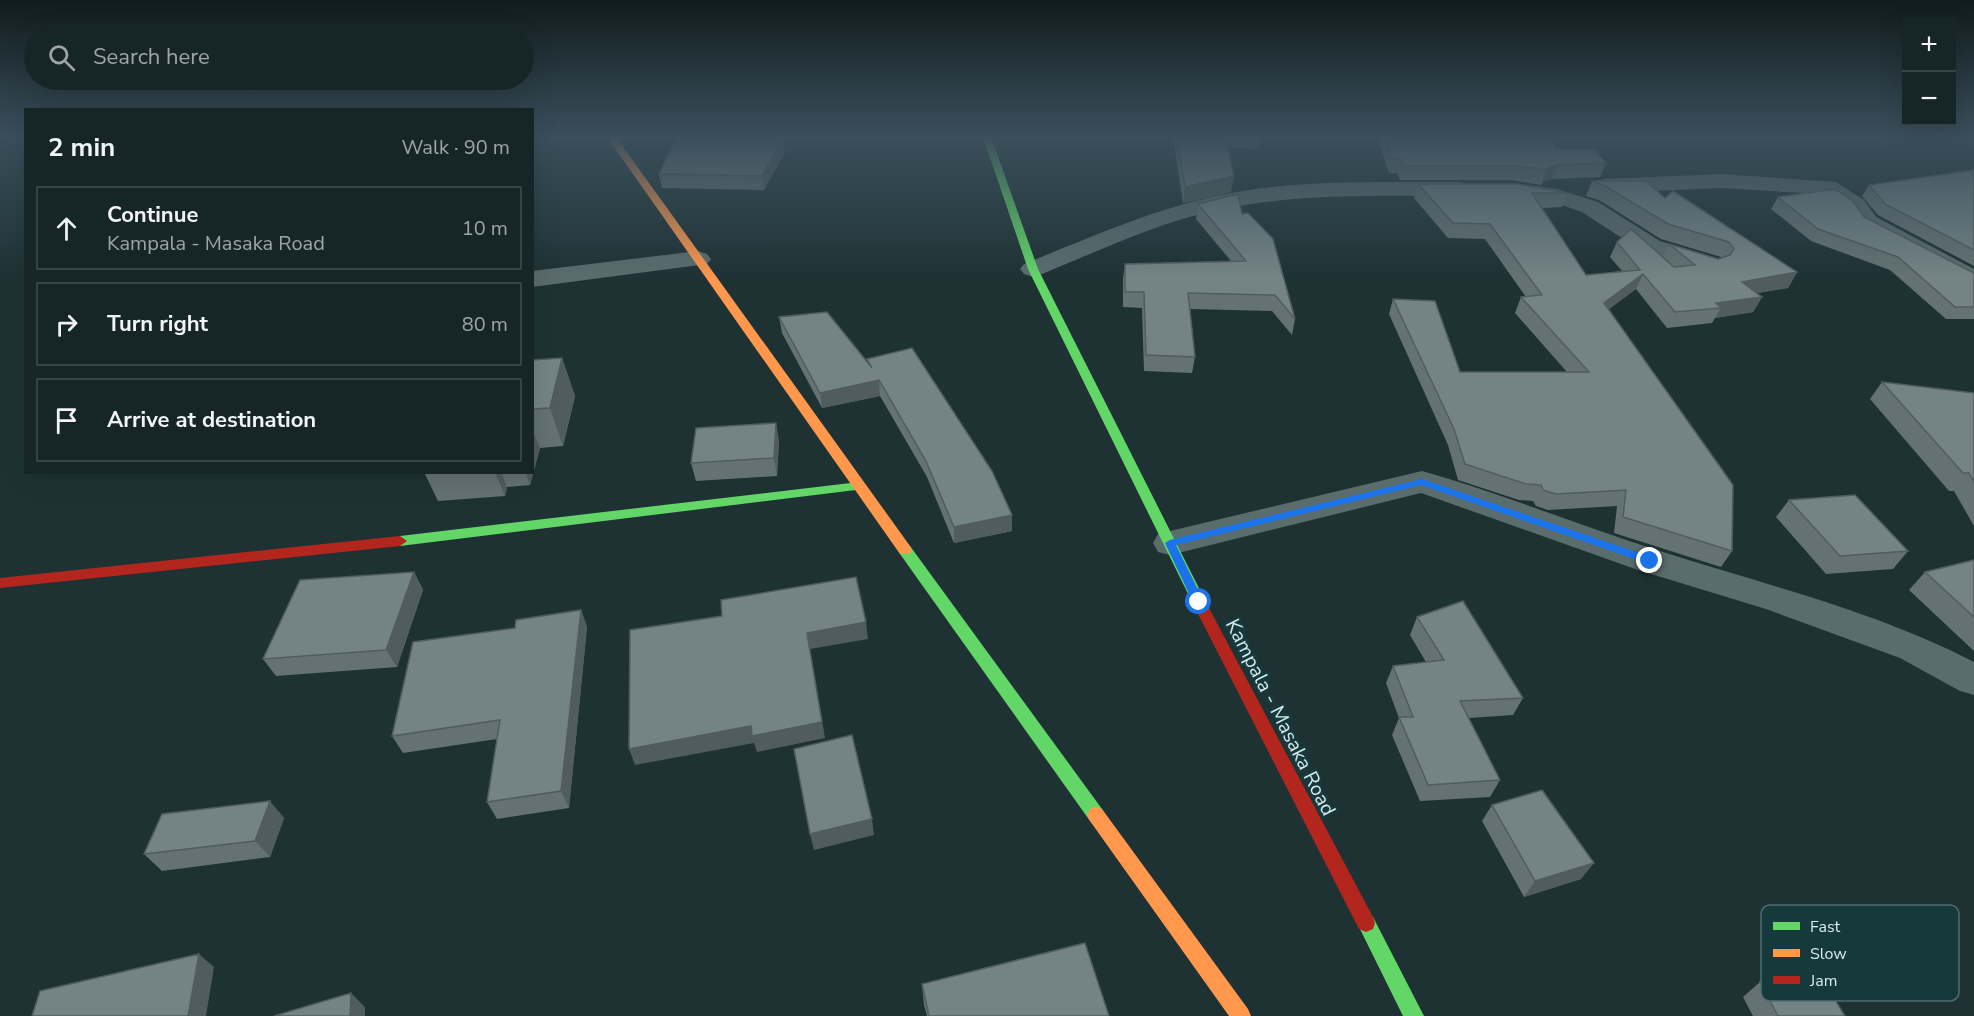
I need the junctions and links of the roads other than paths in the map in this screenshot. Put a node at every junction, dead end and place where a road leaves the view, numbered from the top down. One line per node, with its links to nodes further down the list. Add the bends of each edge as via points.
1 (645, 184): 6 (street)
2 (1004, 184): 8 (street, Kampala - Masaka Road)
3 (1629, 184): 7 (street, via 1506,189 1557,196 1590,207 1651,246)
4 (1782, 184): 10 (street, via 1828,187 1856,206 1867,222)
5 (1477, 189): 8 (street, via 1346,189 1248,197 1164,217)
6 (698, 259): 9 (street); 11 (street)
7 (1711, 264)
8 (1033, 269): 12 (street, Kampala - Masaka Road)
9 (534, 279)
10 (1974, 279)
11 (859, 486): 13 (street, via 312,551); 15 (street)
12 (1170, 543): 14 (street, via 1422,482 1650,561 1788,602 1913,648); 16 (street, Kampala - Masaka Road)
13 (0, 583)
14 (1974, 681)
15 (1241, 1016)
16 (1414, 1016)

